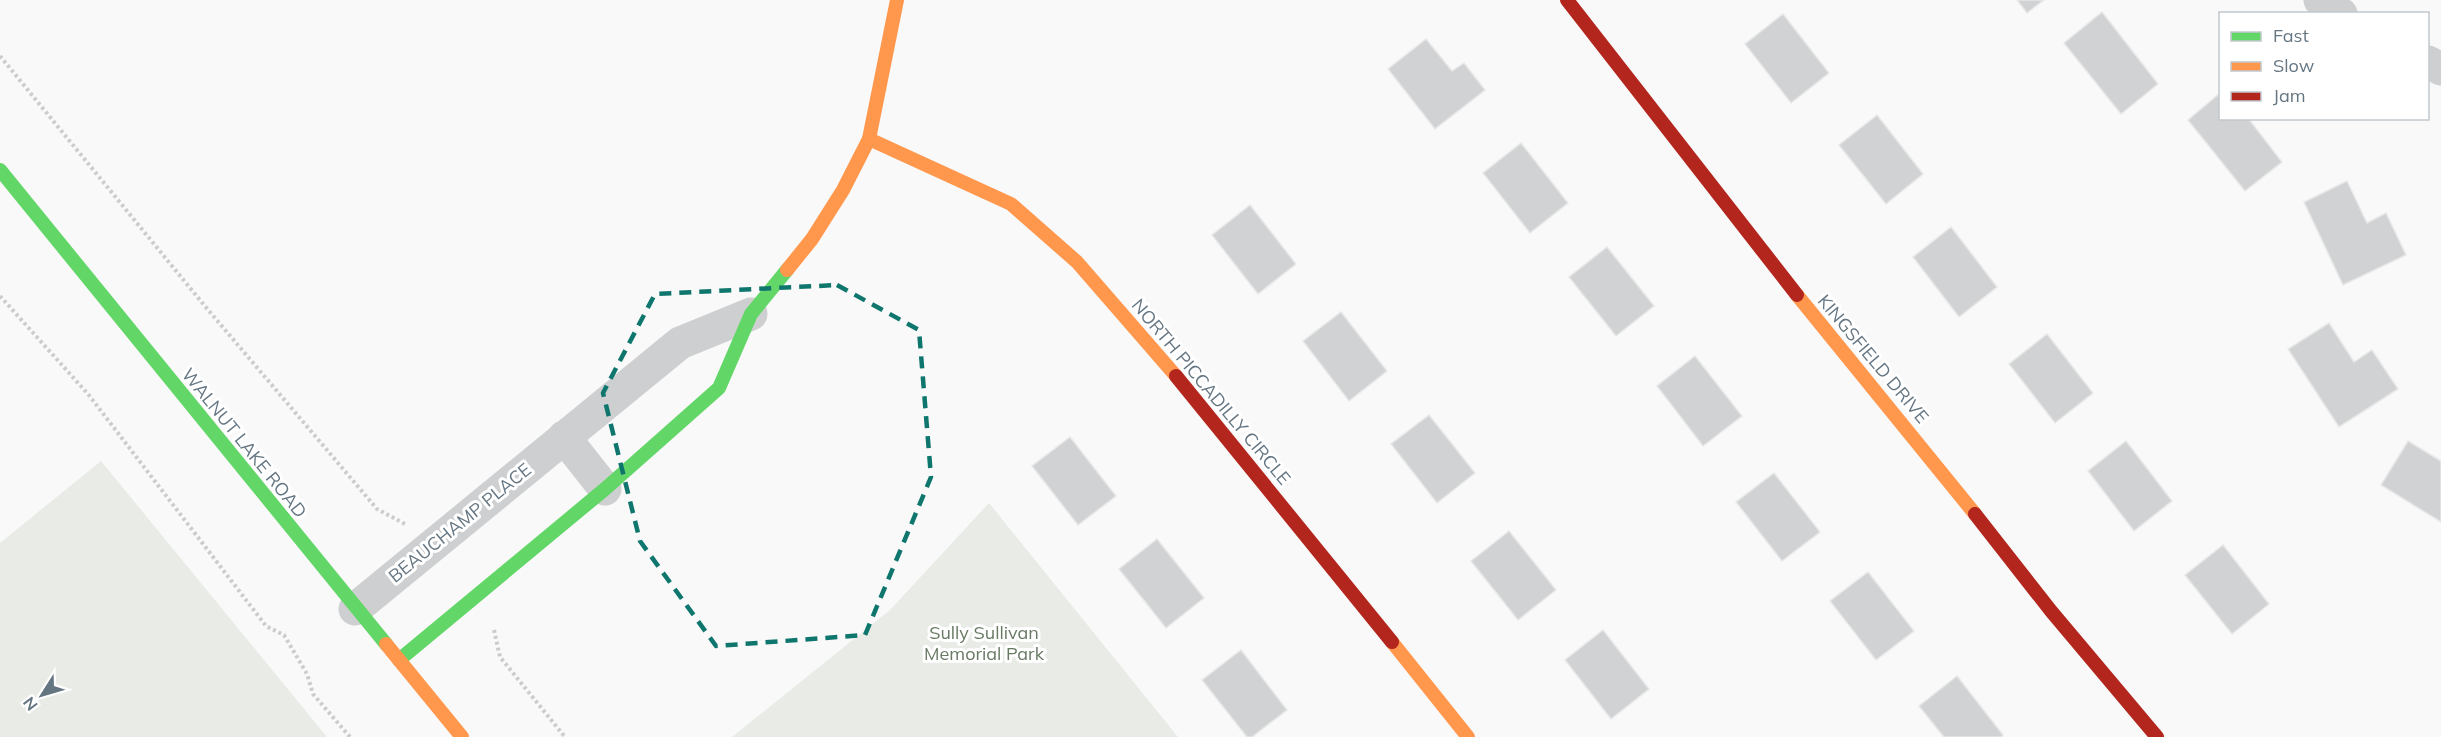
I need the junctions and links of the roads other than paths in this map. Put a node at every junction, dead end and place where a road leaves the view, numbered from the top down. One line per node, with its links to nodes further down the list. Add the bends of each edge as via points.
1 (897, 0): 5 (street, BEAUCHAMP PLACE)
2 (1567, 0): 14 (street, KINGSFIELD DRIVE, via 1765,257)
3 (2320, 0): 4 (street)
4 (2338, 12)
5 (869, 139): 7 (street, BEAUCHAMP PLACE, via 812,239); 13 (street, NORTH PICCADILLY CIRCLE, via 1011,204 1077,262 1194,397)
6 (3, 180): 10 (street, WALNUT LAKE ROAD)
7 (751, 314): 8 (street, BEAUCHAMP PLACE, via 680,343); 9 (street, BEAUCHAMP PLACE, via 719,388)
8 (564, 437): 9 (street); 10 (street, BEAUCHAMP PLACE)
9 (605, 489): 11 (street, BEAUCHAMP PLACE)
10 (355, 609): 11 (street, WALNUT LAKE ROAD)
11 (399, 660): 12 (street, WALNUT LAKE ROAD)
12 (462, 737)
13 (1468, 737)
14 (2157, 737)

